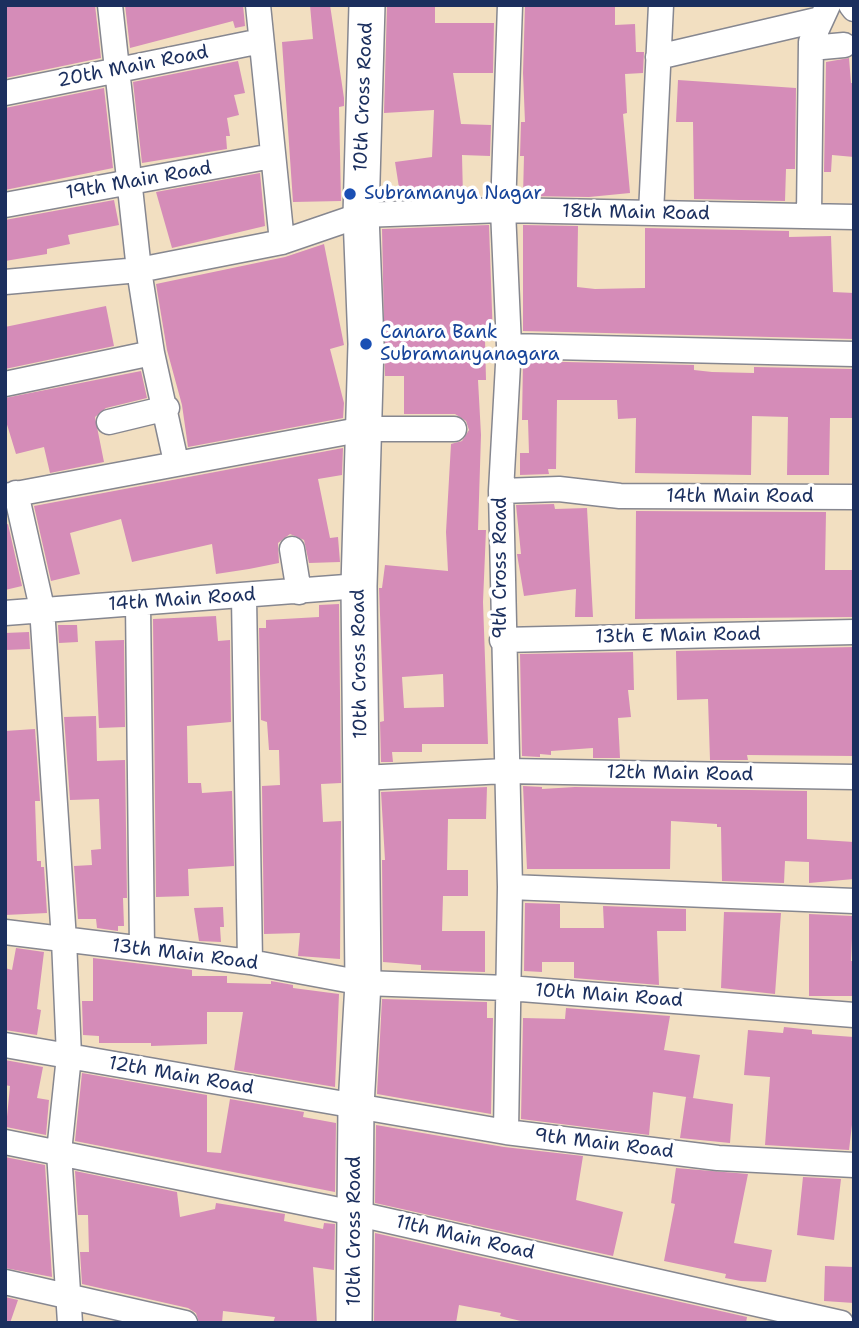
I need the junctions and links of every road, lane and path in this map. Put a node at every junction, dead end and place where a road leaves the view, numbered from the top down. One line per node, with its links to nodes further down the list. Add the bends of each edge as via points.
1 (110, 5): 11 (street)
2 (258, 5): 7 (street)
3 (367, 5): 18 (street, 10th Cross Road)
4 (510, 5): 16 (street, 9th Cross Road)
5 (661, 5): 10 (street)
6 (825, 12): 9 (street); 10 (street)
7 (261, 41): 11 (street, 20th Main Road); 13 (street)
8 (844, 45): 9 (street)
9 (811, 48): 19 (street)
10 (658, 57): 17 (street)
11 (117, 71): 12 (street, 20th Main Road); 14 (street)
12 (5, 93)
13 (272, 156): 14 (street, 19th Main Road); 21 (street)
14 (130, 183): 15 (street, 19th Main Road); 22 (street)
15 (5, 205)
16 (503, 210): 17 (street, 18th Main Road); 18 (street, 18th Main Road); 24 (street, 9th Cross Road)
17 (651, 213): 19 (street, 18th Main Road)
18 (361, 215): 21 (street, 18th Main Road); 30 (street, 10th Cross Road)
19 (809, 216): 20 (street, 18th Main Road)
20 (854, 217)
21 (282, 242): 22 (street, 18th Main Road)
22 (139, 270): 23 (street, 18th Main Road); 25 (street)
23 (5, 282)
24 (509, 346): 26 (street); 33 (street, 9th Cross Road)
25 (152, 353): 27 (street); 28 (street)
26 (854, 355)
27 (5, 384)
28 (167, 408): 29 (street); 32 (street)
29 (109, 422)
30 (364, 429): 31 (street); 32 (street); 37 (street, 10th Cross Road)
31 (454, 429)
32 (176, 461): 34 (street)
33 (501, 491): 35 (street, 14th Main Road); 44 (street, 9th Cross Road)
34 (11, 494): 41 (street)
35 (854, 497)
36 (292, 549): 38 (street)
37 (359, 586): 38 (street, 14th Main Road); 47 (street, 10th Cross Road)
38 (299, 592): 39 (street, 14th Main Road)
39 (244, 597): 40 (street, 14th Main Road); 53 (street)
40 (138, 603): 41 (street, 14th Main Road); 52 (street)
41 (42, 608): 42 (street, 14th Main Road); 51 (street)
42 (5, 613)
43 (854, 632): 44 (street, 13th E Main Road)
44 (502, 640): 45 (street, 9th Cross Road)
45 (506, 771): 46 (street, 12th Main Road); 47 (street, 12th Main Road); 48 (street, 9th Cross Road)
46 (854, 777)
47 (361, 778): 54 (street, 10th Cross Road)
48 (510, 887): 49 (street); 55 (street, 9th Cross Road)
49 (854, 901)
50 (5, 932): 51 (street, 13th Main Road)
51 (64, 940): 52 (street, 13th Main Road); 58 (street)
52 (142, 949): 53 (street, 13th Main Road)
53 (250, 962): 54 (street, 13th Main Road)
54 (363, 983): 55 (street, 10th Main Road); 59 (street, 10th Cross Road)
55 (508, 989): 56 (street, 10th Main Road); 60 (street, 9th Cross Road)
56 (854, 1015)
57 (5, 1045): 58 (street, 12th Main Road)
58 (69, 1056): 59 (street, 12th Main Road); 62 (street)
59 (356, 1106): 60 (street, 9th Main Road); 64 (street, 10th Cross Road)
60 (506, 1132): 63 (street, 9th Main Road, via 718,1158)
61 (5, 1142): 62 (street, 11th Main Road)
62 (59, 1152): 64 (street, 11th Main Road); 66 (street)
63 (854, 1165)
64 (354, 1213): 69 (street, 10th Cross Road); 70 (street, 11th Main Road)
65 (5, 1282): 66 (street)
66 (69, 1296): 67 (street); 68 (street)
67 (70, 1323)
68 (185, 1323)
69 (354, 1323)
70 (841, 1323)

